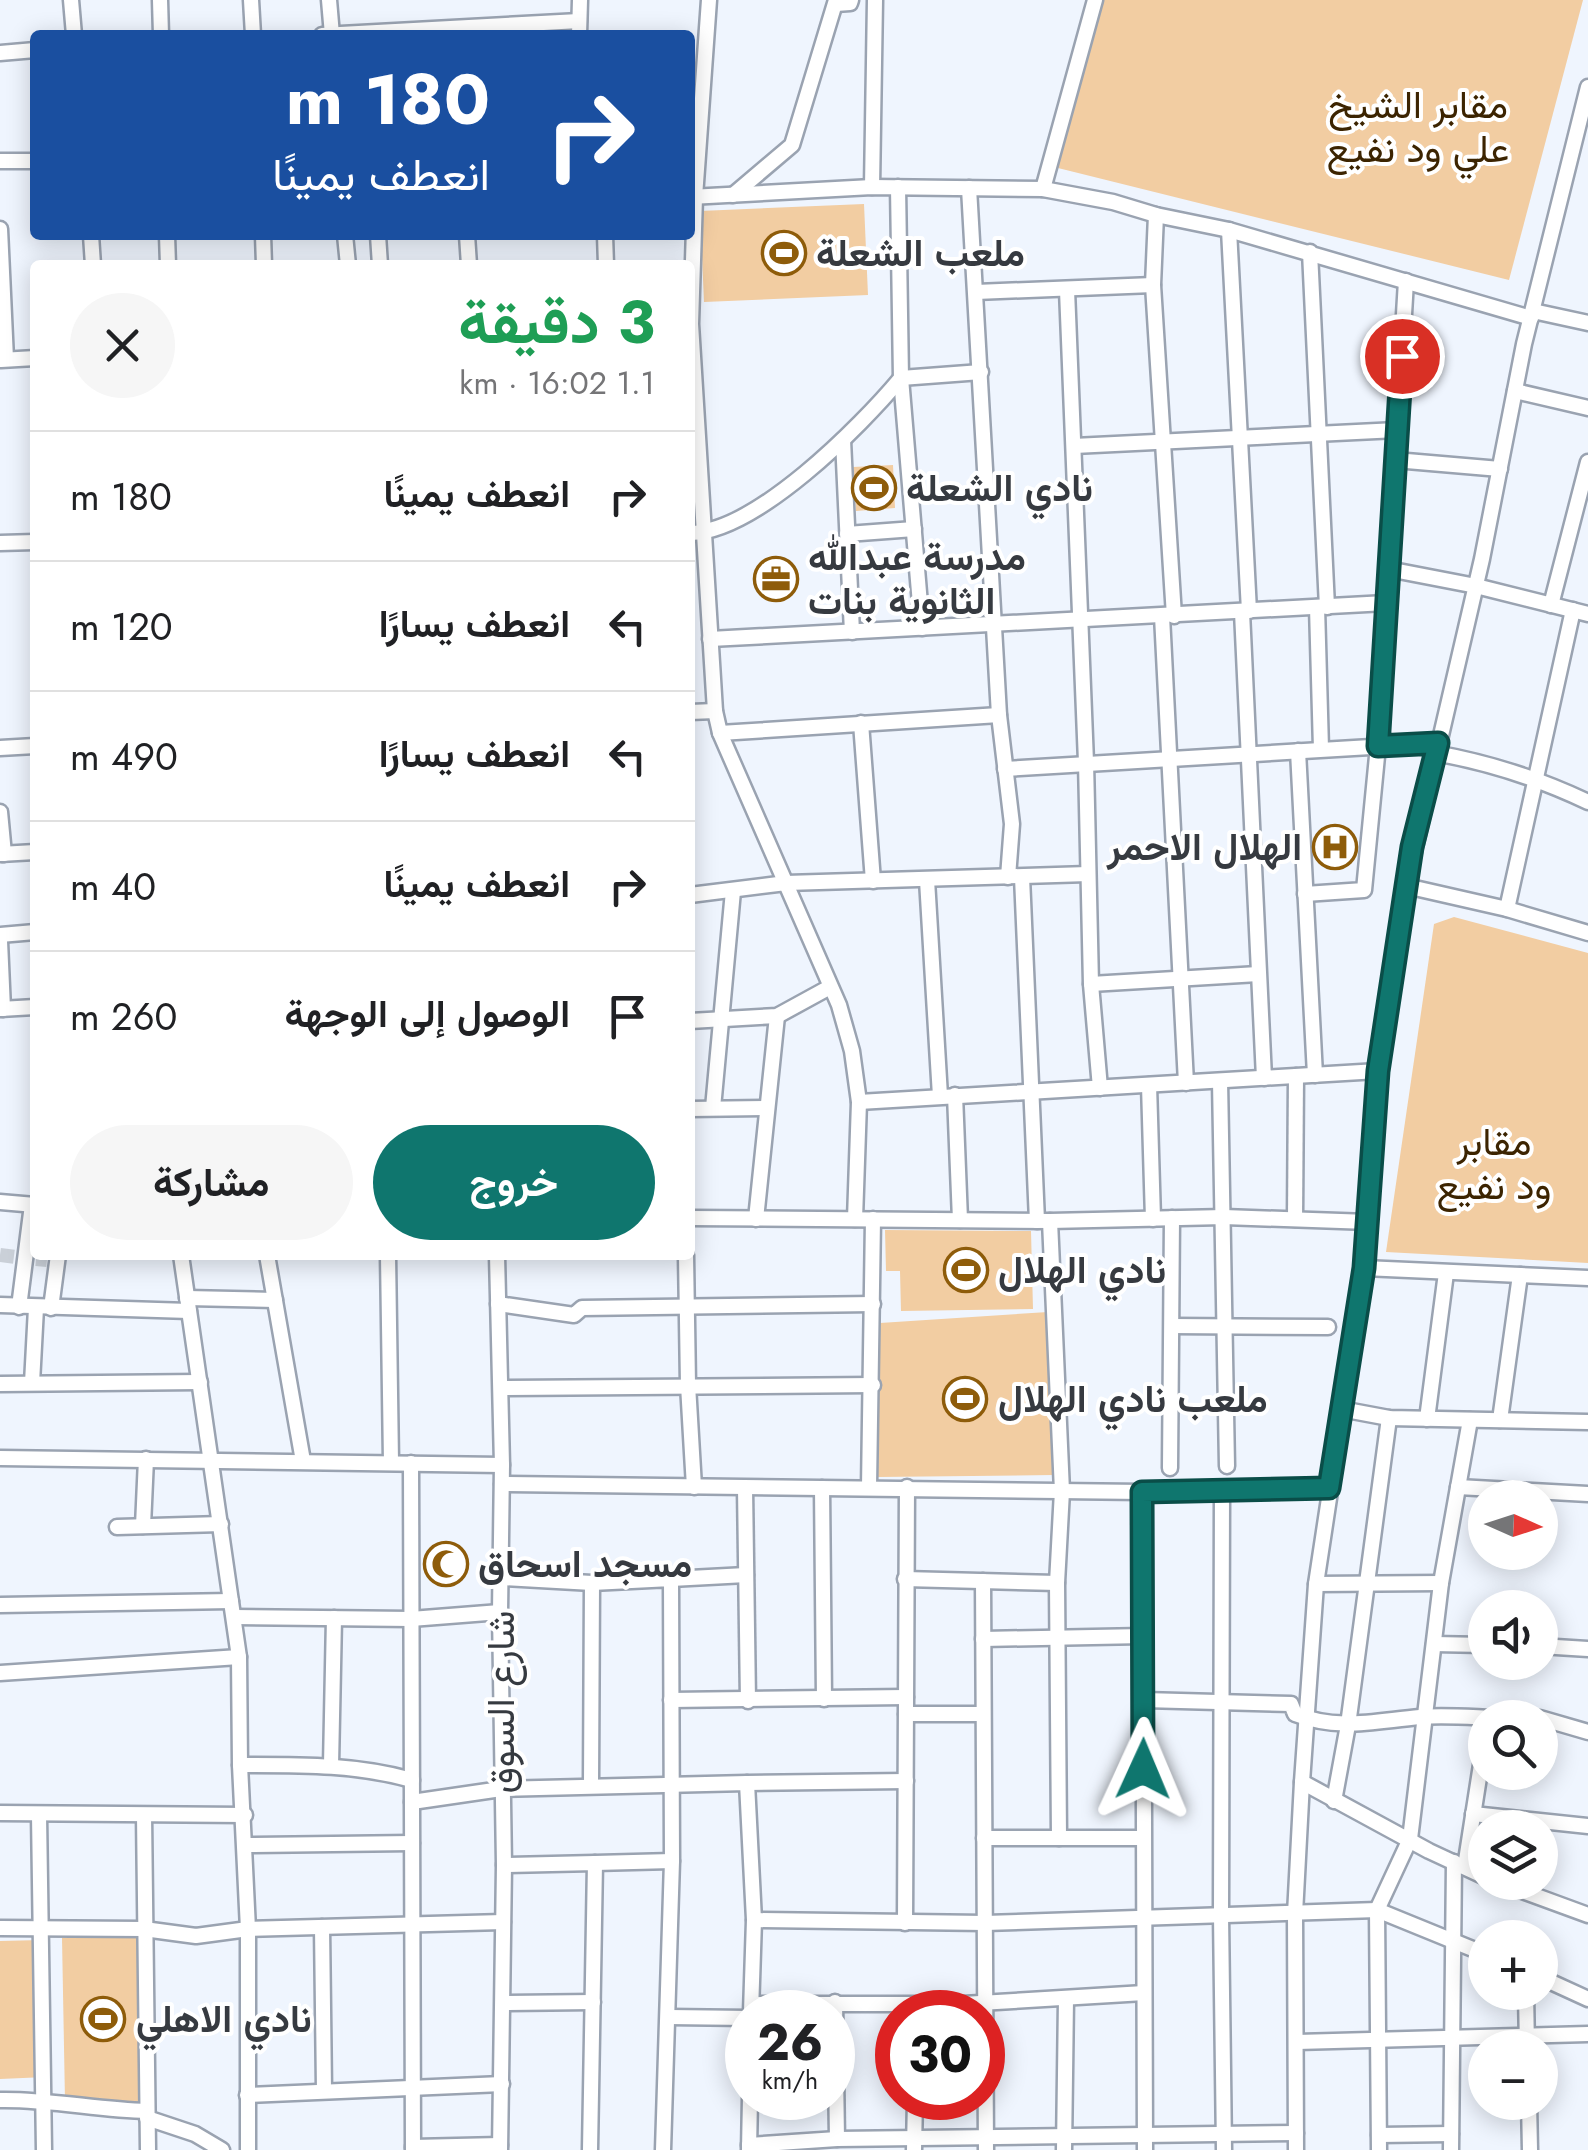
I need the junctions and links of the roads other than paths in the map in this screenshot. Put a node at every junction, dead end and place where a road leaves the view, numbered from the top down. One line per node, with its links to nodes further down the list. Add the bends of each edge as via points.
1 (71, 0): 11 (street)
2 (160, 0): 12 (street)
3 (250, 0): 13 (street)
4 (329, 0): 14 (street)
5 (580, 0): 10 (street)
6 (709, 0): 22 (street)
7 (875, 0): 23 (street)
8 (1095, 0): 26 (street)
9 (841, 1): 27 (street, via 792,145)
10 (579, 28): 15 (street)
11 (74, 30)
12 (162, 30)
13 (252, 30)
14 (332, 30)
15 (508, 30)
16 (30, 50): 17 (street)
17 (0, 53)
18 (1588, 86): 19 (street)
19 (1585, 114): 37 (street)
20 (0, 161): 21 (street)
21 (30, 161)
22 (695, 162)
23 (872, 187): 24 (street); 27 (street)
24 (898, 187): 25 (street); 42 (street)
25 (969, 188): 26 (street); 36 (street)
26 (1043, 189): 29 (street)
27 (733, 195): 28 (street)
28 (695, 197)
29 (1156, 215): 31 (street); 34 (street)
30 (0, 229): 40 (street)
31 (1229, 230): 32 (street); 47 (street)
32 (1310, 252): 33 (street); 46 (street)
33 (1406, 282): 37 (street); 45 (street)
34 (1153, 284): 35 (street); 49 (street)
35 (1067, 290): 36 (street); 50 (street)
36 (976, 292): 41 (street)
37 (1532, 314): 38 (street); 43 (street)
38 (1588, 323)
39 (30, 358): 40 (street)
40 (3, 360)
41 (981, 372): 42 (street); 70 (street)
42 (901, 378): 48 (street); 56 (street)
43 (1515, 392): 44 (street); 53 (street)
44 (1588, 408)
45 (1397, 430): 46 (street); 51 (street)
46 (1316, 434): 47 (street); 65 (street)
47 (1240, 438): 49 (street); 66 (street)
48 (843, 440): 57 (street, via 749,512); 58 (street)
49 (1164, 442): 50 (street); 68 (street)
50 (1074, 446): 69 (street)
51 (1395, 460): 53 (street); 61 (street)
52 (1588, 462): 55 (street)
53 (1500, 469): 62 (street)
54 (695, 473): 57 (street)
55 (1581, 527): 64 (street)
56 (914, 529): 58 (street); 71 (street)
57 (697, 533): 73 (street)
58 (847, 534): 72 (street)
59 (30, 542): 60 (street)
60 (0, 543)
61 (1388, 569): 62 (street); 63 (street)
62 (1476, 586): 64 (street); 82 (street)
63 (1386, 603): 65 (street); 80 (street)
64 (1552, 605): 67 (street)
65 (1322, 607): 66 (street); 83 (street)
66 (1246, 611): 68 (street); 85 (street)
67 (1580, 612): 89 (street)
68 (1168, 616): 69 (street); 86 (street)
69 (1081, 620): 70 (street); 87 (street)
70 (994, 625): 71 (street); 76 (street)
71 (922, 628): 72 (street)
72 (852, 632): 73 (street)
73 (710, 639): 74 (street)
74 (714, 711): 75 (street); 78 (street)
75 (695, 712)
76 (999, 715): 77 (street); 88 (street)
77 (861, 723): 78 (street); 97 (street)
78 (720, 732): 98 (street)
79 (30, 746): 81 (street)
80 (1378, 746): 82 (street); 83 (street); 101 (street, via 1364,890)
81 (0, 748)
82 (1436, 748): 89 (street); 99 (street)
83 (1321, 749): 84 (street)
84 (1298, 750): 85 (street); 101 (street)
85 (1250, 753): 86 (street); 107 (street)
86 (1171, 757): 87 (street); 108 (street)
87 (1086, 762): 88 (street); 94 (street)
88 (1005, 769): 95 (street)
89 (1536, 778): 90 (street); 103 (street)
90 (1588, 802)
91 (0, 812): 93 (street)
92 (30, 852): 93 (street)
93 (2, 854)
94 (1088, 874): 95 (street); 109 (street)
95 (1015, 877): 96 (street); 124 (street)
96 (927, 880): 97 (street); 125 (street)
97 (873, 881): 98 (street)
98 (786, 883): 100 (street); 110 (street)
99 (1406, 886): 103 (street); 116 (street)
100 (733, 892): 102 (street); 114 (street)
101 (1305, 894): 117 (street)
102 (695, 895)
103 (1507, 909): 105 (street)
104 (30, 933): 106 (street)
105 (1588, 933)
106 (0, 938): 112 (street)
107 (1258, 974): 108 (street); 119 (street)
108 (1180, 979): 109 (street); 121 (street)
109 (1091, 984): 123 (street)
110 (830, 986): 113 (street); 126 (street, via 852,1050)
111 (30, 1007): 112 (street)
112 (2, 1009)
113 (776, 1016): 114 (street); 128 (street)
114 (722, 1018): 115 (street); 127 (street)
115 (695, 1021)
116 (1378, 1071): 117 (street); 142 (street)
117 (1315, 1075): 118 (street)
118 (1296, 1076): 119 (street); 140 (street)
119 (1264, 1078): 120 (street)
120 (1220, 1080): 121 (street); 132 (street)
121 (1186, 1083): 122 (street)
122 (1149, 1085): 123 (street); 134 (street)
123 (1100, 1088): 124 (street)
124 (1034, 1091): 125 (street); 141 (street)
125 (947, 1096): 126 (street); 139 (street)
126 (859, 1102): 137 (street)
127 (713, 1108): 128 (street); 129 (street)
128 (768, 1108): 136 (street)
129 (695, 1109)
130 (0, 1202): 131 (street)
131 (30, 1205)
132 (1224, 1217): 135 (street); 140 (street); 163 (street)
133 (695, 1218): 136 (street)
134 (1153, 1218): 135 (street); 141 (street)
135 (1172, 1218): 162 (street)
136 (756, 1219): 137 (street)
137 (856, 1219): 138 (street)
138 (873, 1219): 139 (street); 158 (street)
139 (960, 1220): 141 (street)
140 (1296, 1220): 142 (street)
141 (1043, 1221): 195 (street)
142 (1370, 1222): 150 (street)
143 (39, 1260): 160 (street)
144 (40, 1260): 161 (street)
145 (182, 1260): 155 (street)
146 (267, 1260): 154 (street)
147 (388, 1260): 181 (street)
148 (497, 1260): 156 (street, شارع السوق)
149 (686, 1260): 157 (street)
150 (1364, 1268): 151 (street); 171 (street)
151 (1446, 1273): 152 (street); 173 (street)
152 (1520, 1275): 153 (street); 175 (street)
153 (1588, 1278)
154 (276, 1300): 155 (street); 180 (street)
155 (188, 1304): 161 (street); 165 (street)
156 (498, 1304): 157 (street, via 574,1314 582,1308); 170 (street, شارع السوق)
157 (686, 1304): 158 (street); 168 (street)
158 (873, 1304): 169 (street)
159 (0, 1305): 160 (street)
160 (18, 1308): 161 (street)
161 (43, 1308): 167 (street)
162 (1172, 1326): 163 (street); 185 (street)
163 (1226, 1326): 164 (street); 184 (street)
164 (1328, 1327)
165 (200, 1382): 167 (street); 179 (street)
166 (0, 1384): 167 (street)
167 (32, 1384)
168 (688, 1385): 169 (street); 170 (street); 187 (street)
169 (873, 1385): 188 (street)
170 (501, 1388): 183 (street, شارع السوق)
171 (1341, 1408): 172 (street); 193 (street)
172 (1390, 1418): 173 (street); 207 (street)
173 (1426, 1419): 174 (street)
174 (1470, 1420): 175 (street); 190 (street)
175 (1500, 1420): 176 (street)
176 (1588, 1422)
177 (0, 1458): 178 (street)
178 (146, 1458): 179 (street); 199 (street)
179 (211, 1459): 180 (street); 198 (street)
180 (303, 1461): 181 (street)
181 (391, 1462): 182 (street)
182 (410, 1463): 183 (street); 215 (street)
183 (502, 1464): 186 (street, شارع السوق)
184 (1227, 1466)
185 (1170, 1468)
186 (502, 1484): 187 (street); 202 (street, شارع السوق)
187 (694, 1487): 191 (street)
188 (869, 1487): 189 (street); 192 (street)
189 (907, 1487): 195 (street); 204 (street)
190 (1458, 1487): 197 (street); 209 (street)
191 (745, 1488): 192 (street); 201 (street)
192 (822, 1488): 226 (street)
193 (1329, 1488): 194 (street); 210 (street)
194 (1222, 1490): 196 (street); 230 (street)
195 (1062, 1491): 196 (street); 206 (street)
196 (1142, 1492): 216 (street)
197 (1588, 1494)
198 (220, 1524): 199 (street); 212 (street)
199 (143, 1526): 200 (street)
200 (117, 1527)
201 (746, 1575): 203 (street); 229 (street)
202 (502, 1578): 208 (street); 213 (street, شارع السوق)
203 (671, 1578): 208 (street); 227 (street)
204 (905, 1580): 205 (street); 225 (street)
205 (983, 1581): 206 (street); 217 (street)
206 (1057, 1582): 218 (street)
207 (1367, 1582): 209 (street); 210 (street); 237 (street)
208 (592, 1583): 246 (street)
209 (1441, 1583): 219 (street)
210 (1316, 1584): 235 (street)
211 (0, 1605): 212 (street)
212 (233, 1609): 214 (street); 223 (street)
213 (500, 1612): 215 (street); 247 (street, شارع السوق)
214 (334, 1618): 215 (street); 240 (street)
215 (411, 1618): 241 (street)
216 (1144, 1636): 218 (street); 228 (street)
217 (982, 1640): 218 (street); 232 (street)
218 (1057, 1640): 258 (street)
219 (1434, 1644): 220 (street); 233 (street)
220 (1468, 1645)
221 (1558, 1647): 222 (street)
222 (1588, 1648)
223 (240, 1658): 224 (street); 239 (street)
224 (0, 1672)
225 (906, 1697): 226 (street); 231 (street)
226 (824, 1699): 229 (street)
227 (671, 1700): 229 (street); 245 (street)
228 (1144, 1700): 230 (street); 259 (street)
229 (748, 1701)
230 (1221, 1701): 235 (street, via 1291,1704); 271 (street)
231 (906, 1714): 232 (street); 242 (street)
232 (983, 1714): 257 (street)
233 (1425, 1716): 234 (street); 237 (street); 260 (street)
234 (1468, 1717)
235 (1304, 1718): 237 (street); 243 (street)
236 (1558, 1723): 238 (street)
237 (1348, 1725): 248 (street)
238 (1588, 1732)
239 (240, 1765): 240 (street); 253 (street)
240 (331, 1766): 241 (street)
241 (412, 1780): 249 (street)
242 (906, 1781): 244 (street); 276 (street)
243 (1302, 1782): 248 (street); 270 (street)
244 (746, 1783): 245 (street); 273 (street)
245 (672, 1784): 246 (street); 263 (street)
246 (591, 1786): 247 (street)
247 (501, 1789): 249 (street); 265 (street, شارع السوق)
248 (1334, 1801): 260 (street)
249 (412, 1802): 261 (street)
250 (0, 1813): 252 (street)
251 (144, 1814): 252 (street); 253 (street); 282 (street)
252 (40, 1815): 281 (street)
253 (245, 1815): 262 (street)
254 (1558, 1823): 255 (street)
255 (1588, 1826)
256 (1468, 1832): 266 (street)
257 (984, 1838): 258 (street); 277 (street)
258 (1059, 1838): 259 (street)
259 (1142, 1838): 274 (street)
260 (1410, 1839): 266 (street); 269 (street)
261 (412, 1842): 262 (street); 278 (street)
262 (246, 1845): 283 (street)
263 (672, 1861): 264 (street); 296 (street)
264 (596, 1863): 265 (street); 293 (street)
265 (504, 1865): 275 (street, شارع السوق)
266 (1459, 1865): 267 (street); 284 (street)
267 (1468, 1869)
268 (1547, 1900): 272 (street)
269 (1377, 1910): 270 (street); 284 (street); 301 (street)
270 (1295, 1914): 271 (street); 302 (street)
271 (1221, 1915): 274 (street); 317 (street)
272 (1588, 1915)
273 (754, 1920): 276 (street); 287 (street)
274 (1142, 1920): 277 (street); 289 (street)
275 (503, 1922): 278 (street); 294 (street, شارع السوق)
276 (905, 1923): 277 (street)
277 (984, 1923): 288 (street)
278 (412, 1924): 279 (street); 304 (street)
279 (322, 1927): 283 (street); 305 (street)
280 (0, 1928): 281 (street)
281 (41, 1928): 282 (street); 308 (street)
282 (144, 1929): 283 (street, via 196,1936); 309 (street)
283 (248, 1930): 306 (street)
284 (1453, 1941): 285 (street); 299 (street)
285 (1468, 1947)
286 (1558, 1985): 291 (street)
287 (751, 1990)
288 (985, 1990)
289 (1144, 1993): 290 (street); 316 (street)
290 (1066, 1998): 292 (street); 321 (street)
291 (1588, 1999)
292 (1005, 2001)
293 (592, 2002): 294 (street); 331 (street)
294 (503, 2003): 303 (street, شارع السوق)
295 (725, 2013): 296 (street)
296 (669, 2017): 332 (street)
297 (1588, 2034): 298 (street)
298 (1558, 2038)
299 (1452, 2040): 300 (street); 301 (street); 319 (street)
300 (1468, 2040)
301 (1378, 2041): 302 (street); 320 (street)
302 (1296, 2042): 315 (street)
303 (502, 2084): 304 (street); 324 (street, شارع السوق)
304 (413, 2087): 305 (street); 326 (street)
305 (324, 2090): 306 (street)
306 (247, 2095): 330 (street)
307 (0, 2100): 308 (street)
308 (43, 2100): 309 (street); 327 (street)
309 (147, 2114): 328 (street); 329 (street)
310 (750, 2120): 325 (street)
311 (837, 2120): 318 (street)
312 (915, 2120): 322 (street)
313 (986, 2120): 323 (street)
314 (1529, 2120): 336 (street)
315 (1296, 2133): 317 (street); 335 (street)
316 (1145, 2134): 317 (street); 321 (street); 333 (street)
317 (1224, 2134): 334 (street)
318 (837, 2139): 322 (street); 325 (street)
319 (1451, 2142): 320 (street)
320 (1379, 2143)
321 (1064, 2144): 323 (street)
322 (914, 2145): 323 (street)
323 (986, 2145)
324 (500, 2148): 326 (street)
325 (749, 2148)
326 (413, 2149)
327 (44, 2150)
328 (148, 2150)
329 (222, 2150)
330 (248, 2150)
331 (590, 2150)
332 (663, 2150)
333 (1145, 2150)
334 (1224, 2150)
335 (1296, 2150)
336 (1530, 2150)

